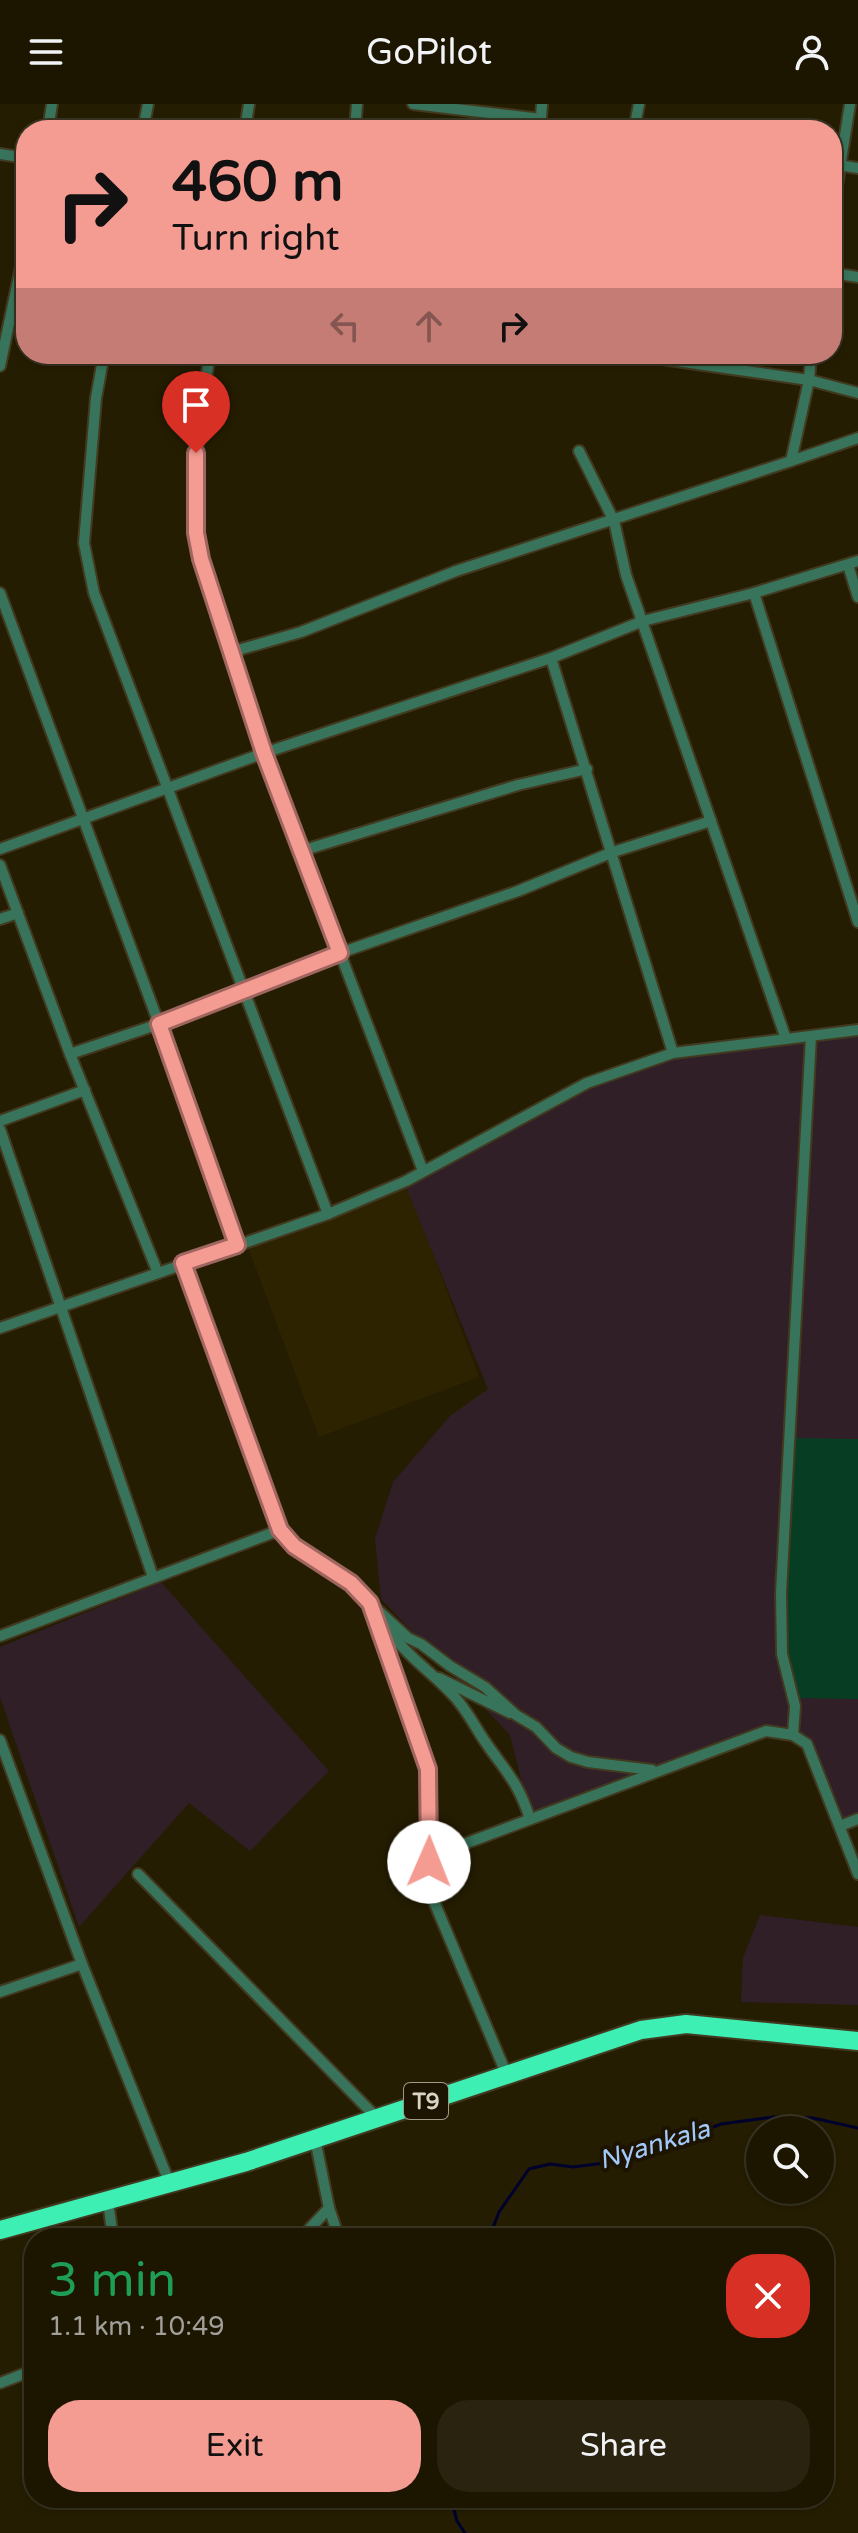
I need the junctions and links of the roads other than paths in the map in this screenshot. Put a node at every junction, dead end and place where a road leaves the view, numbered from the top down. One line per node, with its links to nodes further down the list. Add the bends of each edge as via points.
1 (413, 104): 3 (street)
2 (850, 104): 4 (street)
3 (510, 120)
4 (842, 138)
5 (16, 290): 10 (street)
6 (102, 364): 26 (street, via 84,543 94,593)
7 (209, 364): 22 (street, via 196,453 196,533)
8 (697, 364): 11 (street)
9 (810, 364): 11 (street)
10 (0, 366)
11 (809, 380): 12 (street); 15 (street)
12 (858, 393)
13 (858, 438): 15 (street)
14 (579, 451): 16 (street)
15 (791, 461): 16 (street)
16 (614, 521): 21 (street); 22 (street)
17 (853, 563): 19 (street); 20 (street)
18 (0, 593): 27 (street)
19 (754, 593): 21 (street); 35 (street)
20 (858, 597)
21 (643, 621): 23 (street); 28 (street)
22 (231, 652): 24 (street)
23 (551, 658): 24 (street); 25 (street)
24 (264, 753): 26 (street); 30 (street)
25 (587, 769): 30 (street); 31 (street)
26 (168, 787): 27 (street); 37 (street)
27 (82, 818): 29 (street); 38 (street)
28 (711, 821): 31 (street); 41 (street)
29 (0, 849)
30 (301, 851): 36 (street)
31 (613, 852): 36 (street); 42 (street)
32 (0, 865): 33 (street)
33 (18, 913): 34 (street); 43 (street)
34 (0, 919)
35 (858, 922)
36 (340, 953): 37 (street); 47 (street)
37 (245, 990): 38 (street); 48 (street)
38 (159, 1024): 43 (street); 49 (street)
39 (858, 1030): 40 (street)
40 (811, 1036): 41 (street); 61 (street, via 781,1593 782,1654 795,1706)
41 (786, 1039): 42 (street)
42 (673, 1053): 47 (street, via 587,1083)
43 (70, 1054): 44 (street)
44 (85, 1090): 45 (street); 51 (street)
45 (0, 1121)
46 (0, 1129): 52 (street)
47 (423, 1171): 48 (street)
48 (328, 1214): 49 (street)
49 (237, 1245): 50 (street)
50 (183, 1263): 51 (street); 54 (street)
51 (158, 1273): 52 (street)
52 (62, 1306): 53 (street); 55 (street)
53 (0, 1328)
54 (280, 1530): 55 (street); 56 (street)
55 (153, 1577): 58 (street)
56 (370, 1603): 57 (street); 68 (street, via 428,1769)
57 (380, 1612): 59 (street, via 388,1630); 60 (street)
58 (0, 1636)
59 (432, 1676): 60 (street); 65 (street, via 452,1694 506,1768)
60 (516, 1715): 64 (street, via 571,1757)
61 (793, 1735): 64 (street, via 766,1731); 67 (street, via 807,1744)
62 (0, 1740): 63 (street)
63 (3, 1761): 71 (street)
64 (662, 1770): 65 (street)
65 (530, 1819): 68 (street)
66 (858, 1819): 67 (street)
67 (840, 1826): 70 (street)
68 (429, 1862): 74 (street, via 430,1892)
69 (138, 1874): 75 (street)
70 (858, 1874)
71 (82, 1964): 72 (street); 77 (street)
72 (0, 1992)
73 (858, 2041): 74 (highway, T9, via 686,2024 641,2030)
74 (506, 2073): 75 (highway, T9)
75 (376, 2117): 76 (highway, T9)
76 (315, 2139): 77 (highway, T9); 79 (street)
77 (170, 2184): 78 (highway, T9)
78 (108, 2201): 80 (street); 83 (highway, T9)
79 (329, 2208): 81 (street); 82 (street)
80 (112, 2228)
81 (310, 2228)
82 (336, 2228)
83 (0, 2230)
84 (24, 2374): 85 (street)
85 (0, 2383)

